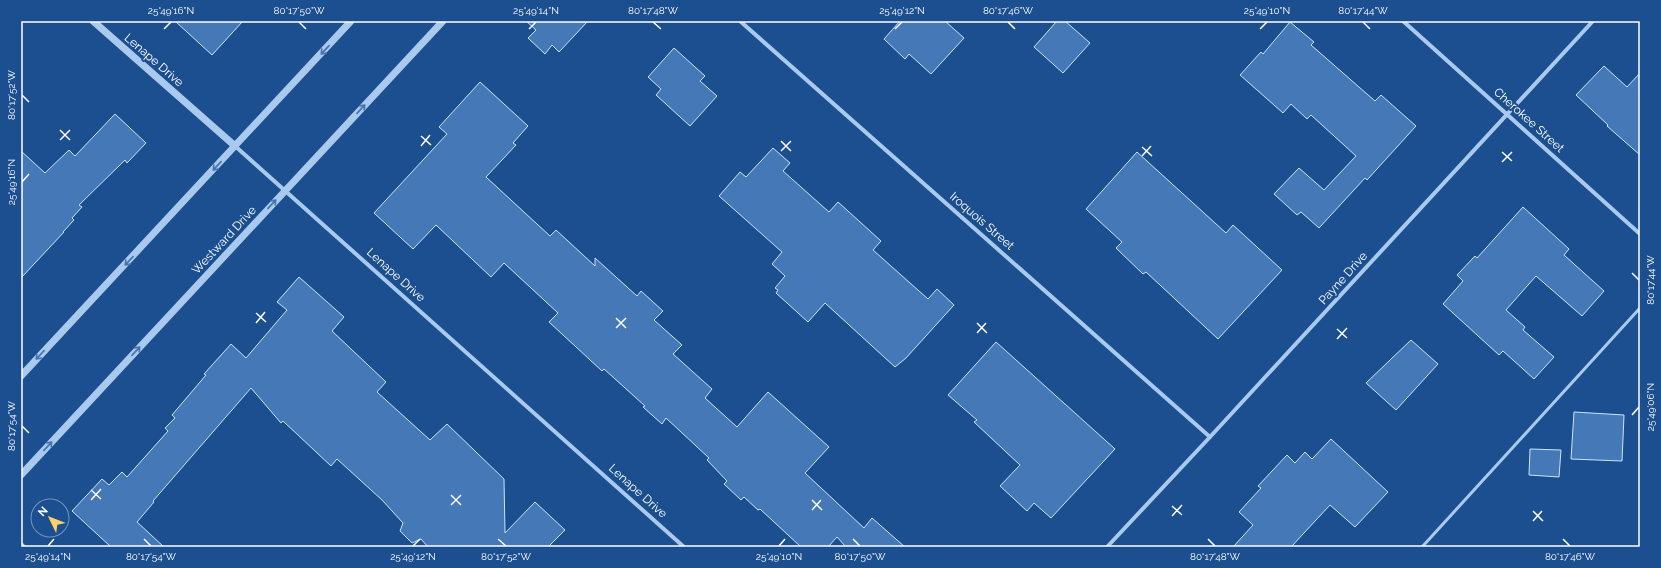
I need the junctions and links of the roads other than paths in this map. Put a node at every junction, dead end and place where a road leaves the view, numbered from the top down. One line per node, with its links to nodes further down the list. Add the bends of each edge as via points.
1 (93, 21): 8 (street, Lenape Drive)
2 (351, 21): 8 (street, one-way to 8)
3 (443, 21): 9 (street, Westward Drive, one-way to 3)
4 (740, 21): 13 (street, Iroquois Street)
5 (1403, 21): 7 (street, Cherokee Street)
6 (1593, 21): 7 (street, Payne Drive)
7 (1507, 113): 10 (street, Cherokee Street); 13 (street, Payne Drive)
8 (235, 146): 9 (street, Lenape Drive); 12 (street, one-way to 12)
9 (285, 191): 14 (street, Westward Drive, one-way to 9); 17 (street, Lenape Drive)
10 (1640, 234)
11 (1640, 308): 19 (lane)
12 (21, 376)
13 (1210, 437): 18 (street, Payne Drive)
14 (21, 475)
15 (21, 544): 16 (street)
16 (24, 547)
17 (684, 547)
18 (1107, 547)
19 (1422, 547)

